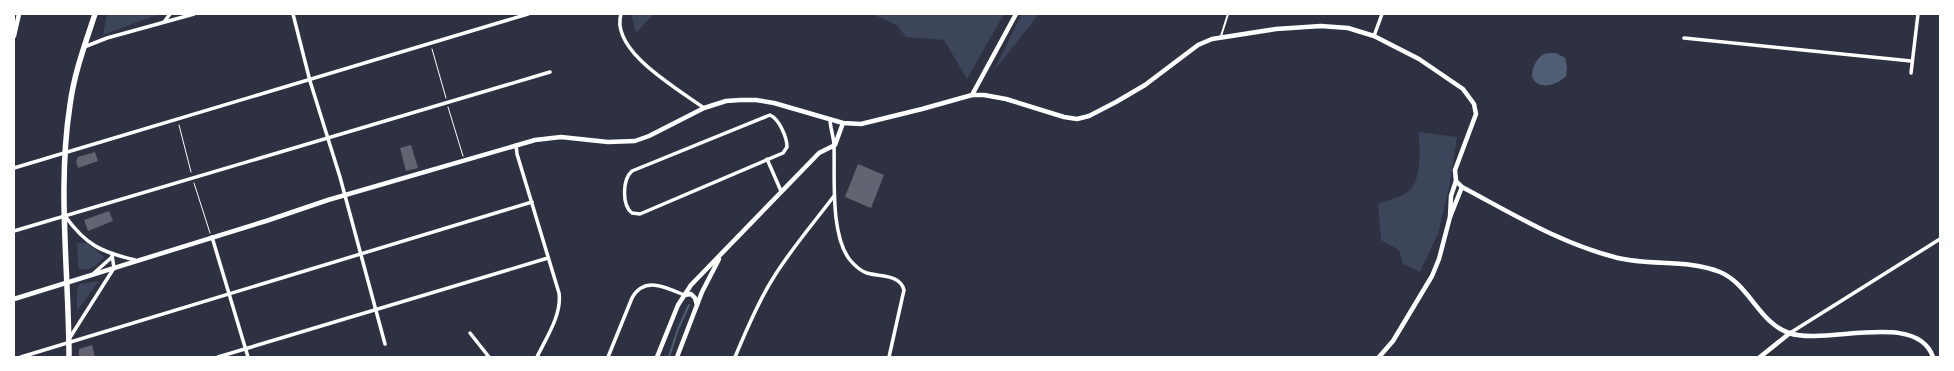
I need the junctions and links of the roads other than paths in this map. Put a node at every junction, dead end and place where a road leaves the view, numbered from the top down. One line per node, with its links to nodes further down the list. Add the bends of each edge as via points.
1 (19, 14): 13 (street)
2 (95, 14): 17 (main road)
3 (170, 14): 12 (street)
4 (194, 14): 12 (street)
5 (293, 14): 21 (street)
6 (528, 14): 21 (street)
7 (621, 14): 23 (street, via 622,38 634,55)
8 (1016, 14): 22 (street)
9 (1228, 14): 15 (lane)
10 (1382, 14): 14 (street)
11 (1918, 14): 18 (street)
12 (163, 23): 17 (street)
13 (14, 36)
14 (1374, 36): 15 (street, via 1348,28 1321,26 1276,29); 32 (street, via 1437,70 1470,96 1476,114 1457,162)
15 (1220, 38): 22 (street, via 1198,45 1104,109 1078,119 1006,99)
16 (1684, 38): 18 (street)
17 (84, 47): 29 (main road, via 69,106)
18 (1911, 61): 20 (street)
19 (550, 72): 26 (street)
20 (1911, 73)
21 (310, 81): 26 (street); 29 (street)
22 (972, 95): 25 (street, via 871,123)
23 (704, 108): 24 (street, via 726,101 756,100); 27 (street, via 635,141 608,142 562,136)
24 (830, 119): 25 (street); 28 (street)
25 (843, 123): 28 (street)
26 (327, 137): 35 (street); 38 (street)
27 (516, 145): 35 (street); 37 (street)
28 (834, 145): 34 (street, via 819,153); 36 (street)
29 (65, 152): 31 (street); 38 (main road)
30 (768, 159): 30 (street, via 784,153 787,147 787,141 777,119 770,115 632,171 626,181 628,209 640,214); 34 (street)
31 (14, 168)
32 (1456, 181): 33 (street); 39 (street, via 1451,196)
33 (1462, 187): 39 (street); 57 (street, via 1525,222 1576,246 1620,259 1691,266 1720,272 1741,288 1769,320)
34 (781, 191): 45 (street)
35 (344, 196): 41 (street); 43 (street)
36 (834, 196): 70 (street, via 771,281); 71 (street, via 842,243 851,261 866,273 889,277 900,282 904,290)
37 (532, 202): 43 (street); 46 (street)
38 (64, 215): 40 (street); 44 (street, via 83,238); 50 (main road)
39 (1450, 217): 72 (street, via 1432,276 1397,334)
40 (14, 231)
41 (212, 237): 47 (street); 51 (street)
42 (1940, 238): 57 (street)
43 (361, 255): 51 (street); 55 (street)
44 (112, 256): 47 (street); 48 (street); 49 (street)
45 (720, 256): 52 (street); 54 (street)
46 (548, 258): 55 (street); 66 (street, via 560,301)
47 (135, 260): 48 (street)
48 (114, 268): 49 (street); 58 (street)
49 (94, 273): 50 (street)
50 (66, 283): 53 (street); 58 (main road)
51 (228, 294): 58 (street); 60 (street)
52 (684, 295): 54 (street, via 691,294); 67 (street, via 655,284 638,291 632,298); 68 (street, via 675,310)
53 (14, 298)
54 (697, 306): 69 (street)
55 (376, 310): 59 (street); 60 (street)
56 (470, 333): 65 (street)
57 (1790, 333): 73 (street); 74 (street, via 1817,336 1895,332 1908,334 1926,345)
58 (69, 340): 61 (street); 62 (main road)
59 (385, 344)
60 (245, 349): 63 (street); 64 (street)
61 (21, 357)
62 (69, 357)
63 (218, 357)
64 (248, 357)
65 (489, 357)
66 (537, 357)
67 (608, 357)
68 (657, 357)
69 (677, 357)
70 (735, 357)
71 (890, 357)
72 (1379, 357)
73 (1760, 357)
74 (1934, 357)

